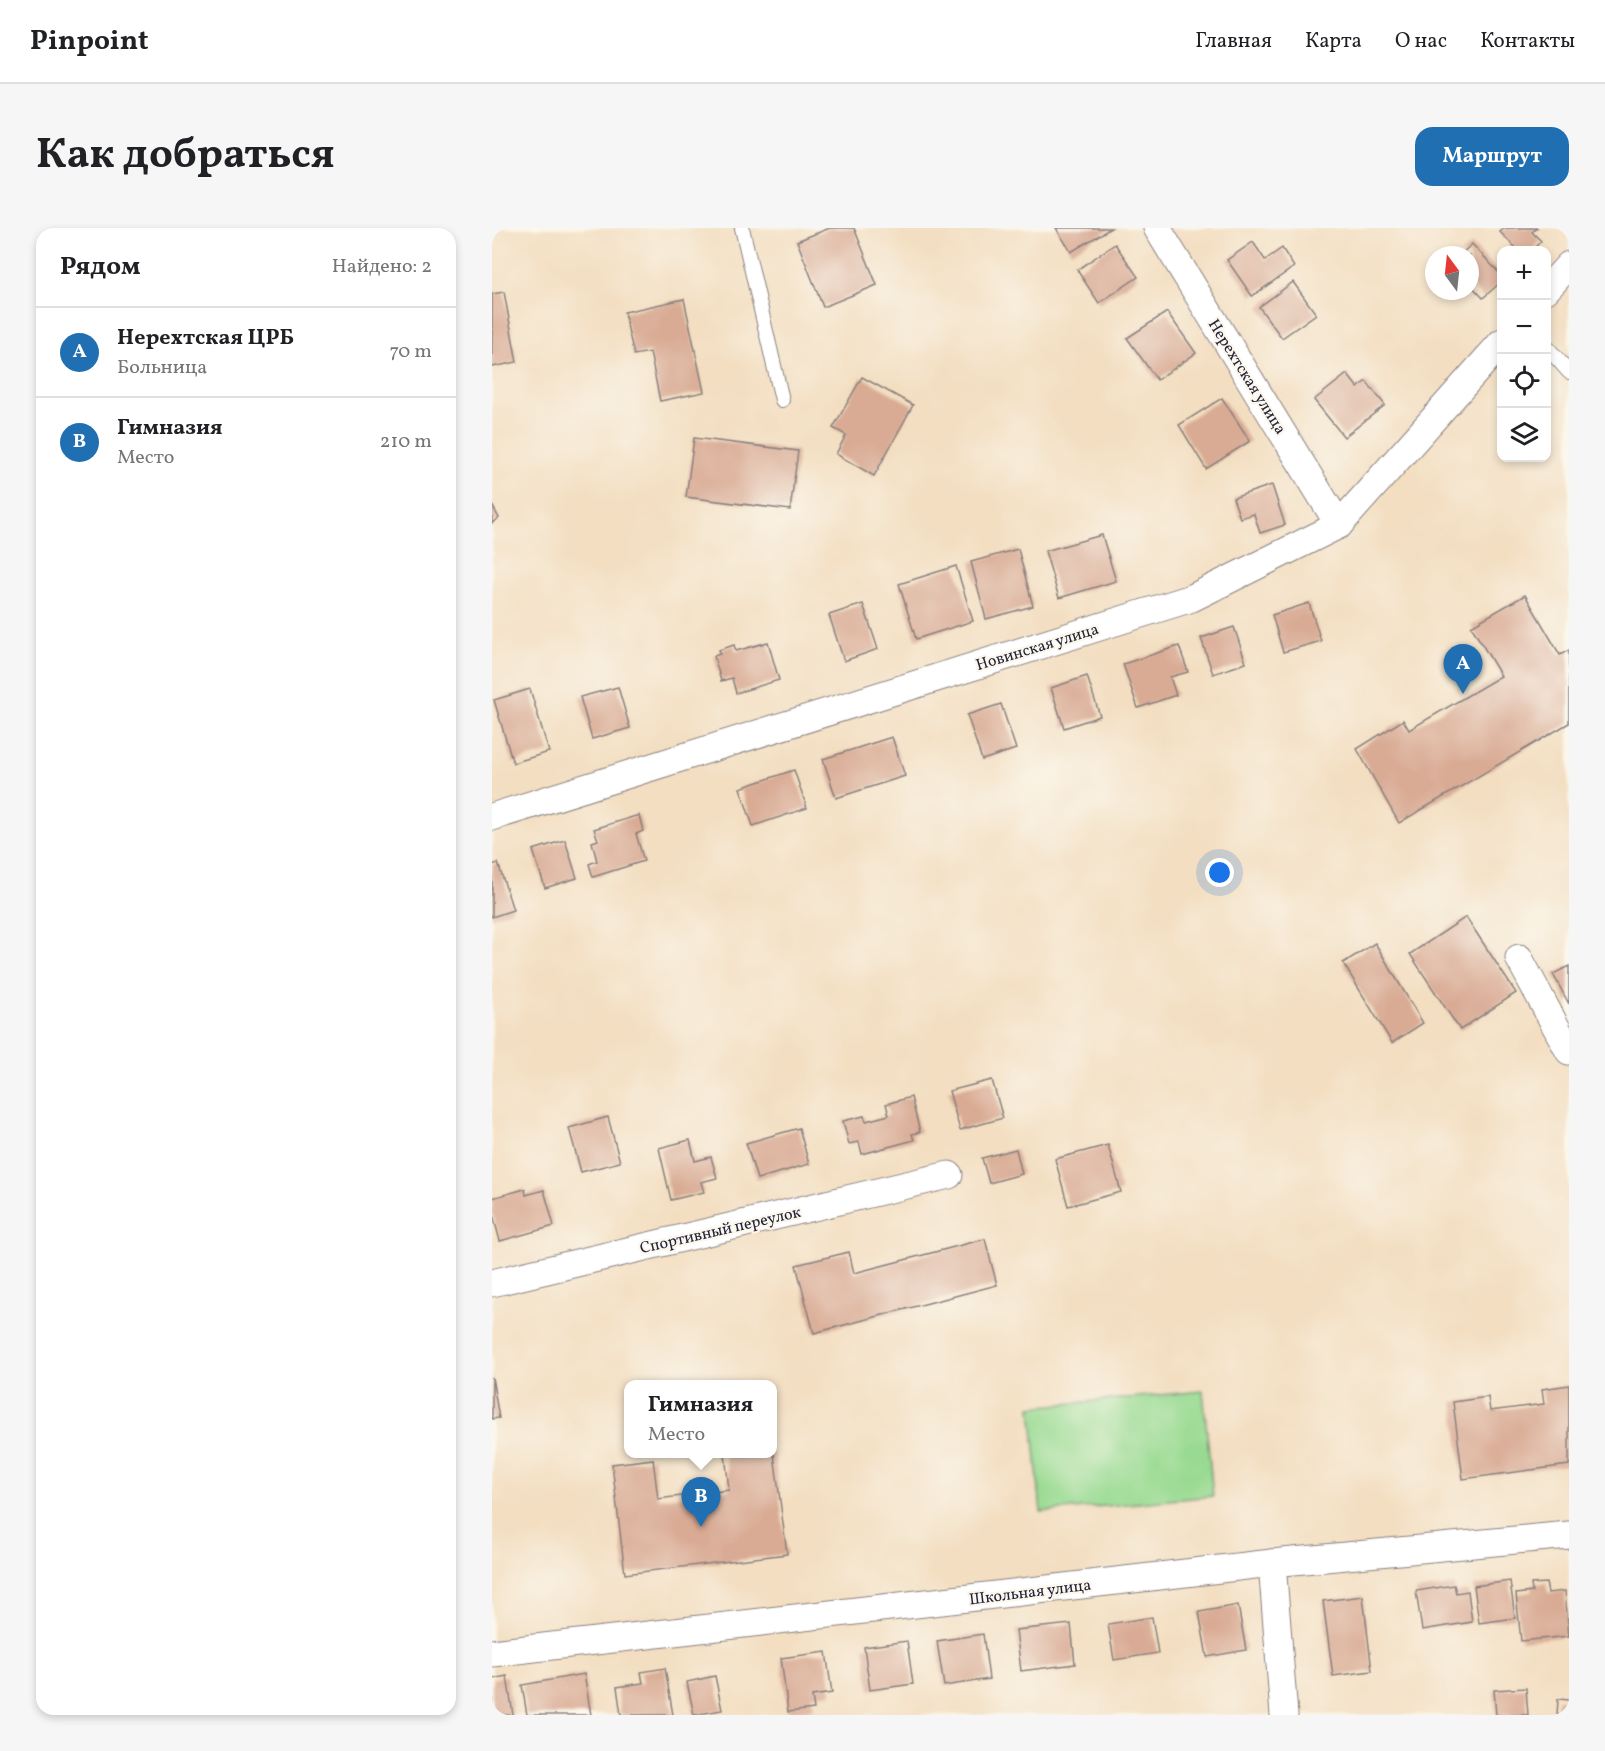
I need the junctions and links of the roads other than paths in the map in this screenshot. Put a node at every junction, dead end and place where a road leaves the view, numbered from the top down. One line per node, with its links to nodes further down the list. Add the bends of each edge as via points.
1 (742, 228): 8 (lane)
2 (1157, 228): 9 (street, Нерехтская улица)
3 (1569, 265): 4 (street)
4 (1551, 285)
5 (1497, 348): 9 (street, Новинская улица)
6 (1551, 352): 7 (lane)
7 (1569, 372)
8 (782, 400)
9 (1339, 525): 10 (street, Новинская улица, via 1192,598)
10 (492, 817)
11 (1519, 958): 12 (street)
12 (1569, 1051)
13 (949, 1175): 14 (street, Спортивный переулок)
14 (492, 1283)
15 (1569, 1535): 16 (street, Школьная улица)
16 (1272, 1563): 17 (street, Школьная улица); 18 (street)
17 (492, 1653)
18 (1284, 1715)

